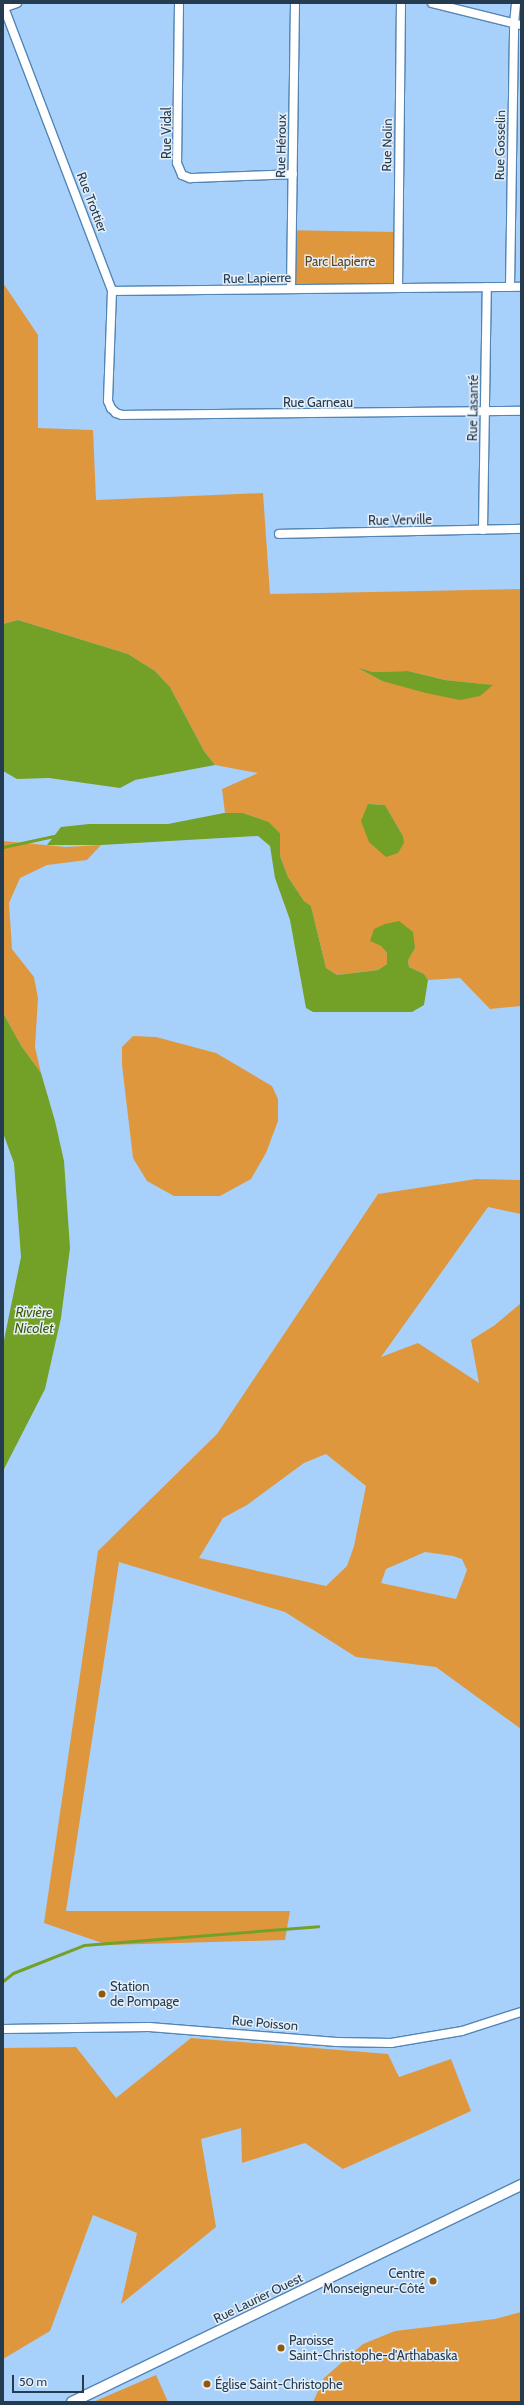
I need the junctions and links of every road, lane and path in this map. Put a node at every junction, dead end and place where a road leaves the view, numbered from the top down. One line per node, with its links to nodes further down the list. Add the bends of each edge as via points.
1 (17, 3): 7 (street)
2 (179, 3): 9 (street, Rue Vidal, via 177,163 182,175 190,178)
3 (295, 3): 9 (street, Rue Héroux)
4 (401, 3): 13 (street, Rue Nolin)
5 (432, 3): 8 (street)
6 (516, 3): 8 (street, Rue Gosselin)
7 (3, 7): 15 (street, Rue Trottier)
8 (518, 24): 11 (street, Rue Gosselin)
9 (293, 174): 14 (street, Rue Héroux)
10 (487, 287): 11 (street, Rue Lapierre); 13 (street, Rue Lapierre); 17 (street, Rue Lasanté)
11 (510, 287): 12 (street, Rue Lapierre)
12 (521, 287)
13 (398, 288): 14 (street, Rue Lapierre)
14 (291, 289): 15 (street, Rue Lapierre)
15 (112, 291): 18 (street, Rue Trottier, via 108,401 110,408)
16 (521, 411): 17 (street, Rue Garneau)
17 (485, 412): 18 (street, Rue Garneau, via 130,415); 20 (street, Rue Lasanté)
18 (116, 413)
19 (521, 529): 20 (street, Rue Verville)
20 (483, 530): 21 (street, Rue Verville)
21 (279, 534)
22 (521, 2012): 23 (street, Rue Poisson, via 462,2031 391,2043 336,2042 149,2027)
23 (3, 2029)
24 (521, 2185): 25 (street, Rue Laurier Ouest)
25 (72, 2402)

